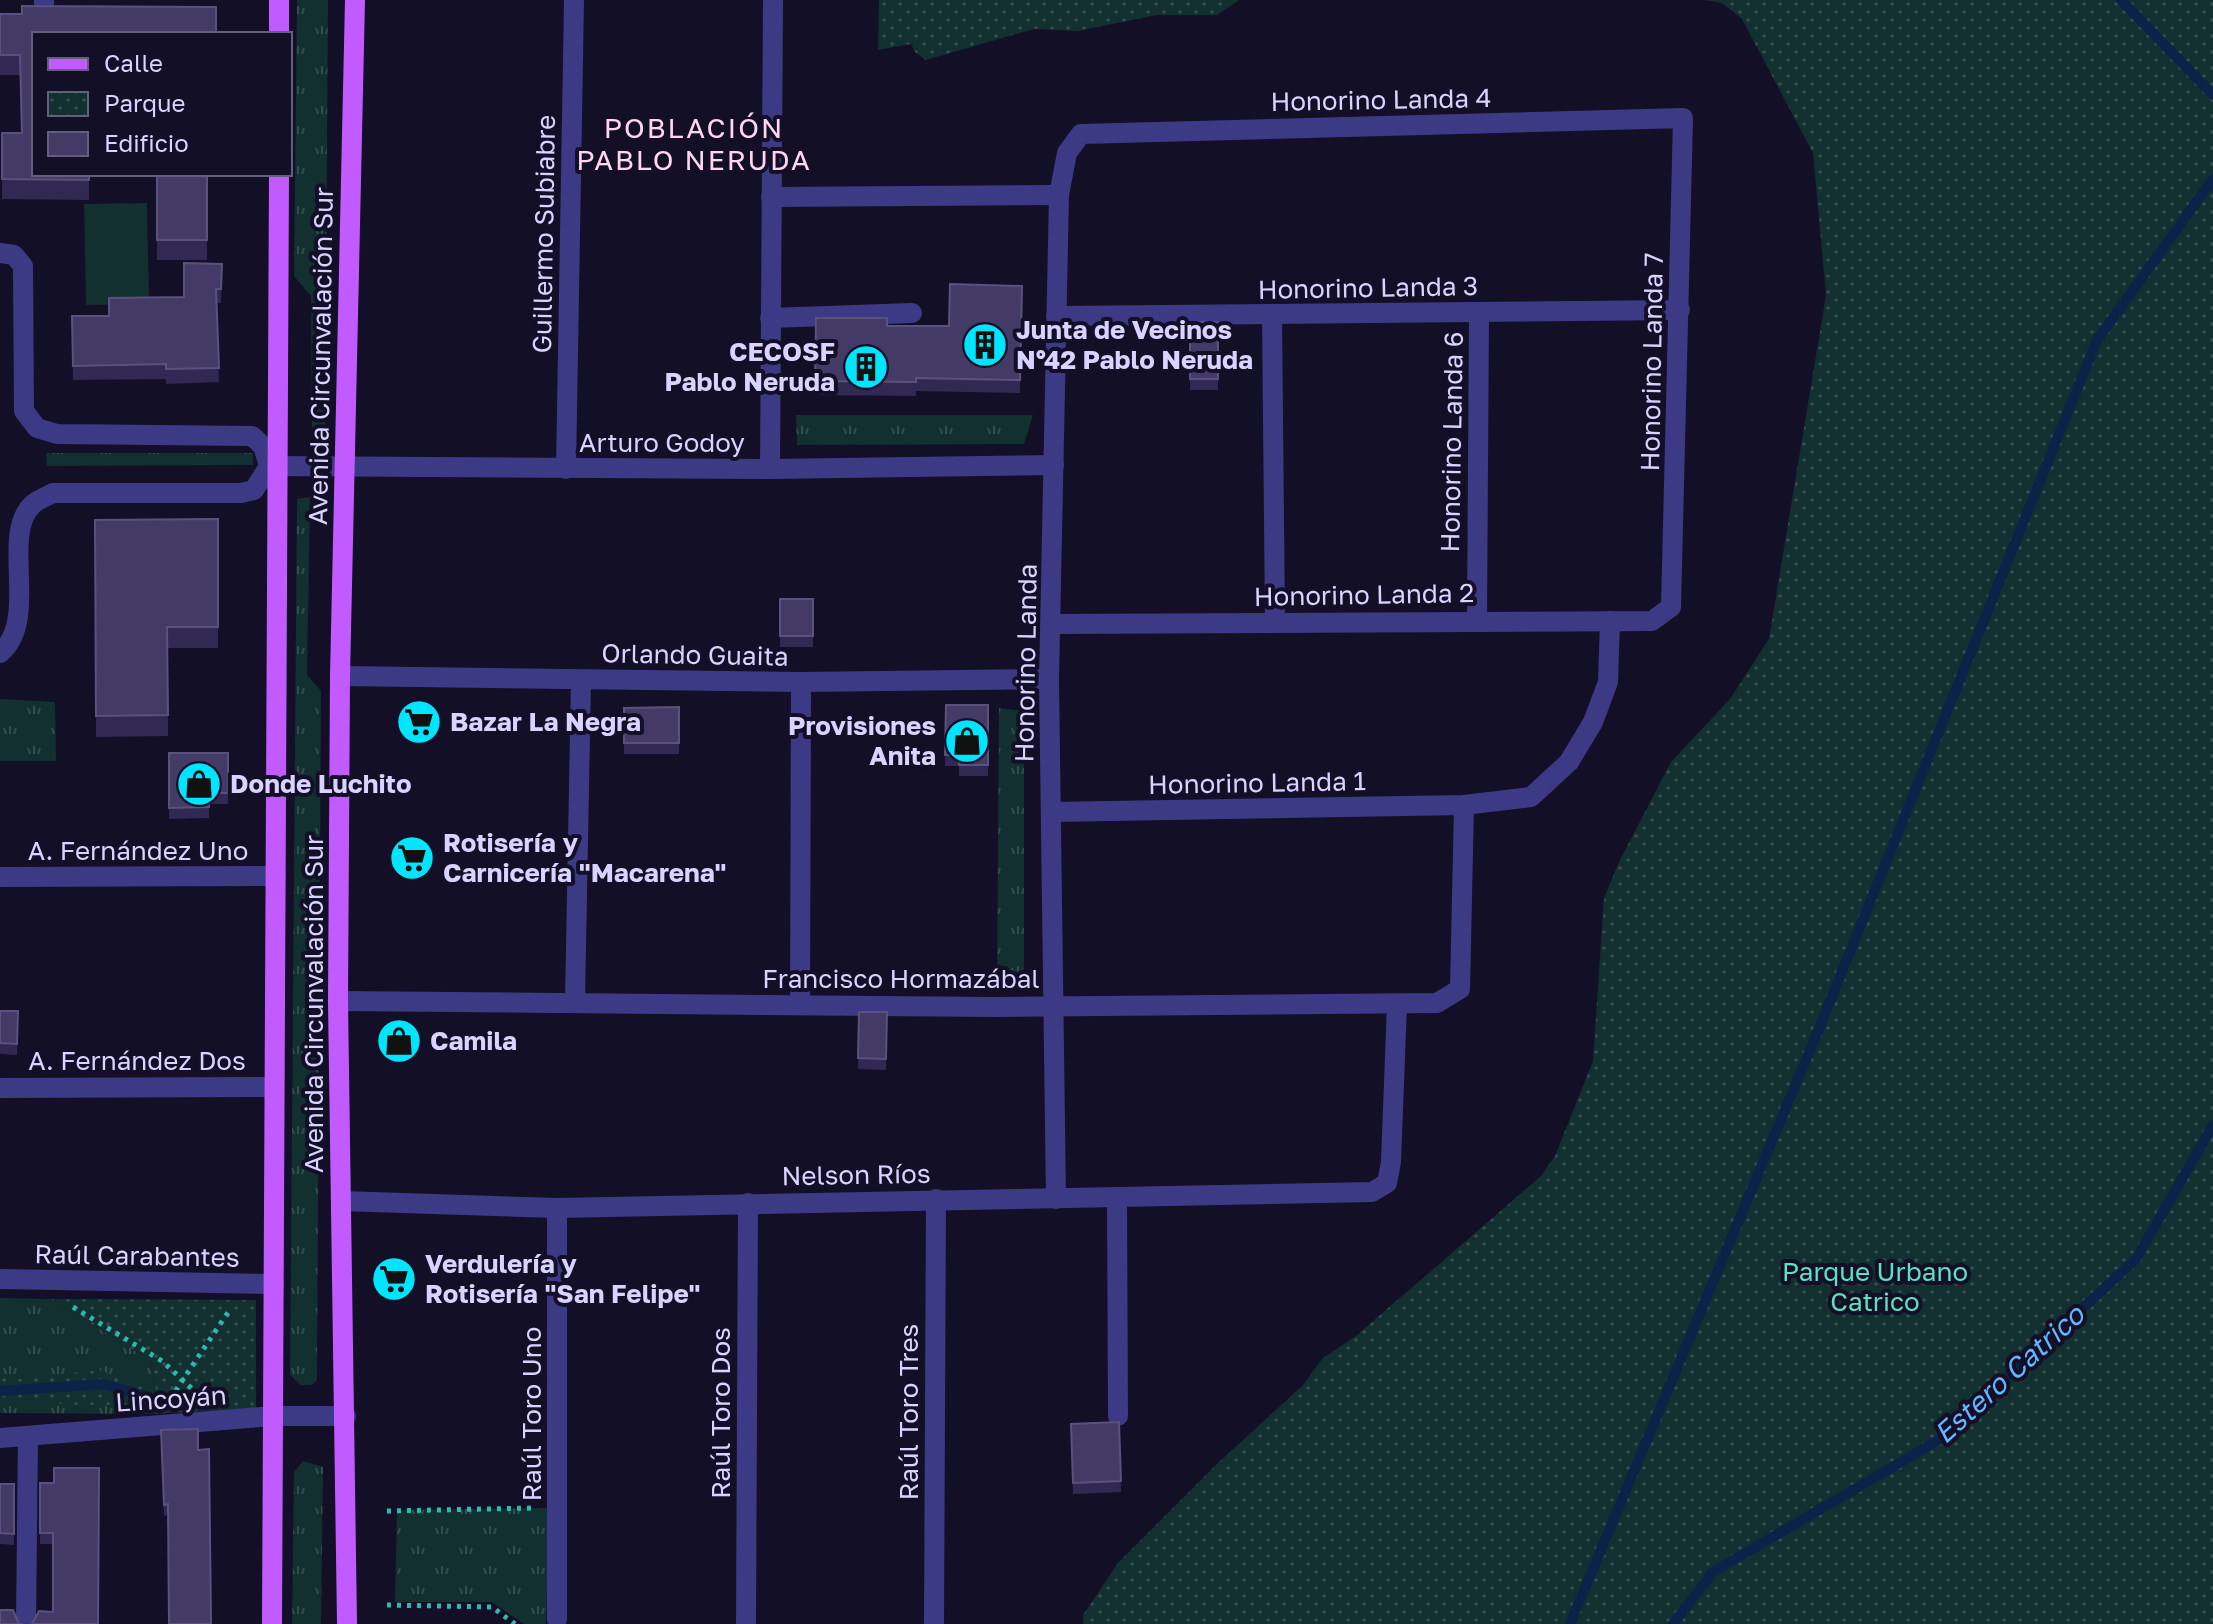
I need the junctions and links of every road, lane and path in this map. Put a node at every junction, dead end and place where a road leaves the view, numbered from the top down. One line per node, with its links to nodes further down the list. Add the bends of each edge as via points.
1 (279, 0): 5 (main road)
2 (355, 0): 19 (main road, Avenida Circunvalación Sur)
3 (574, 0): 21 (street, Guillermo Subiabre)
4 (773, 0): 10 (street)
5 (279, 32)
6 (1683, 118): 7 (street, Honorino Landa 4); 12 (street, Honorino Landa 7)
7 (1081, 134): 9 (street, Honorino Landa, via 1067,153)
8 (279, 176): 18 (main road, Avenida Circunvalación Sur)
9 (1059, 195): 10 (street); 16 (street, Honorino Landa)
10 (771, 197): 17 (street)
11 (0, 253): 18 (street, via 14,255 23,266 24,411 37,428 57,434 252,436)
12 (1680, 310): 13 (street, Honorino Landa 3); 23 (street, Honorino Landa 7)
13 (1479, 312): 15 (street, Honorino Landa 3); 24 (street, Honorino Landa 6)
14 (912, 313): 17 (street)
15 (1272, 315): 16 (street, Honorino Landa 3); 26 (street)
16 (1056, 316): 20 (street, Honorino Landa)
17 (770, 318): 22 (street)
18 (273, 465): 19 (street, Arturo Godoy); 28 (street, via 254,490 241,493 53,493 30,507 20,529 17,623); 35 (main road, Avenida Circunvalación Sur)
19 (346, 465): 21 (street, Arturo Godoy); 29 (main road, Avenida Circunvalación Sur)
20 (1054, 465): 22 (street, Arturo Godoy); 27 (street, Honorino Landa)
21 (566, 469): 22 (street, Arturo Godoy)
22 (770, 469)
23 (1671, 607): 25 (street, Honorino Landa 2, via 1652,621)
24 (1477, 620): 25 (street, Honorino Landa 2); 26 (street, Honorino Landa 2)
25 (1610, 621): 33 (street, via 1608,682 1593,722 1569,762 1531,797)
26 (1275, 622): 27 (street, Honorino Landa 2)
27 (1053, 624): 30 (street, Honorino Landa)
28 (0, 653)
29 (340, 676): 31 (street, Orlando Guaita); 37 (main road, Avenida Circunvalación Sur)
30 (1049, 679): 32 (street, Orlando Guaita); 34 (street, Honorino Landa)
31 (581, 680): 32 (street, Orlando Guaita); 38 (street)
32 (801, 682): 39 (street)
33 (1464, 805): 34 (street, Honorino Landa 1); 41 (street, Francisco Hormazábal, via 1460,989 1437,1003)
34 (1051, 812): 40 (street, Honorino Landa)
35 (276, 876): 36 (street, A. Fernández Uno); 42 (main road, Avenida Circunvalación Sur)
36 (0, 877)
37 (338, 1001): 38 (street, Francisco Hormazábal); 47 (main road, Avenida Circunvalación Sur)
38 (575, 1001): 39 (street, Francisco Hormazábal)
39 (800, 1005): 40 (street, Francisco Hormazábal)
40 (1052, 1005): 41 (street, Francisco Hormazábal); 45 (street, Honorino Landa)
41 (1397, 1005): 46 (street, Nelson Ríos, via 1387,1183 1372,1192)
42 (274, 1087): 43 (street, A. Fernández Dos); 52 (main road, Avenida Circunvalación Sur)
43 (0, 1088)
44 (936, 1199): 45 (street, Nelson Ríos); 48 (street, Nelson Ríos); 71 (street, Raúl Toro Tres)
45 (1056, 1199): 46 (street, Nelson Ríos)
46 (1117, 1199): 57 (street)
47 (342, 1201): 49 (street, Nelson Ríos); 56 (main road, Avenida Circunvalación Sur)
48 (748, 1203): 49 (street, Nelson Ríos); 70 (street, Raúl Toro Dos)
49 (557, 1208): 62 (street, Raúl Toro Uno)
50 (0, 1279): 51 (street, Raúl Carabantes)
51 (57, 1281): 52 (street, Raúl Carabantes); 54 (path, via 59,1300 142,1347)
52 (274, 1284): 55 (main road, Avenida Circunvalación Sur)
53 (240, 1302): 54 (path, via 234,1302)
54 (185, 1381): 58 (path); 59 (path)
55 (273, 1416): 56 (street, Lincoyán); 58 (street, Lincoyán); 67 (main road, Avenida Circunvalación Sur)
56 (346, 1416): 68 (main road, Avenida Circunvalación Sur)
57 (1118, 1416)
58 (226, 1420): 59 (street, Lincoyán)
59 (150, 1426): 60 (street, Lincoyán)
60 (28, 1436): 61 (street, Lincoyán); 66 (street)
61 (0, 1438)
62 (558, 1507): 63 (path); 65 (street, Raúl Toro Uno)
63 (387, 1511)
64 (387, 1605): 69 (path, via 492,1607)
65 (557, 1619)
66 (26, 1624)
67 (272, 1624)
68 (347, 1624)
69 (515, 1624)
70 (746, 1624)
71 (934, 1624)

